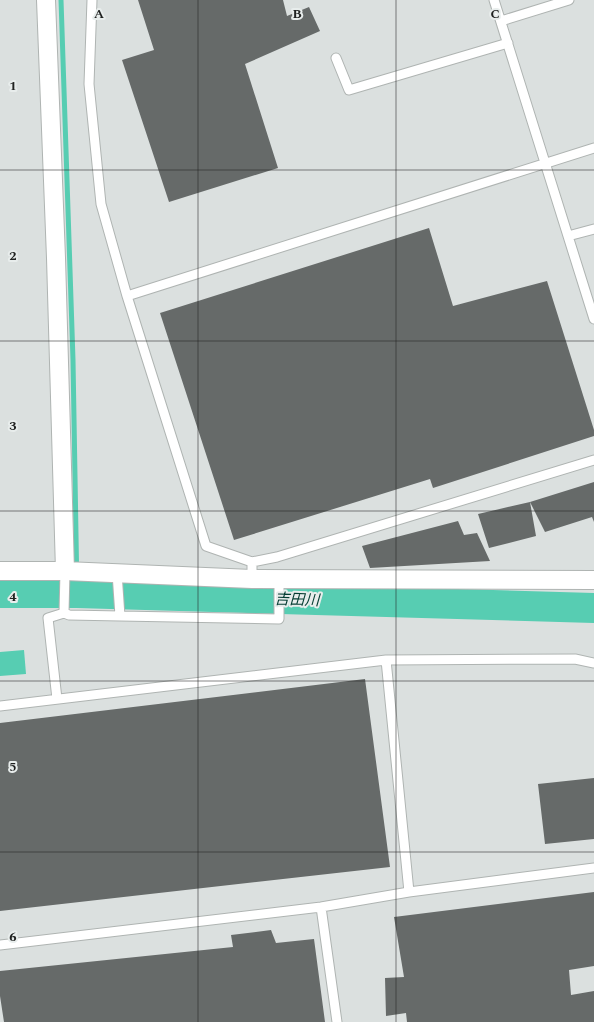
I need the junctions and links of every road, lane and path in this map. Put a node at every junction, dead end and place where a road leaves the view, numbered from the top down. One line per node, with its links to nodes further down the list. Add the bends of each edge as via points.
1 (46, 0): 17 (street)
2 (92, 0): 12 (lane, via 89,84 101,204)
3 (494, 0): 5 (lane)
4 (569, 0): 5 (lane)
5 (501, 21): 6 (lane)
6 (508, 43): 7 (lane, via 349,90); 9 (lane)
7 (336, 58)
8 (594, 148): 9 (lane)
9 (545, 163): 11 (lane); 12 (lane)
10 (594, 229): 11 (lane)
11 (568, 236): 13 (lane)
12 (127, 296): 15 (lane, via 206,546)
13 (594, 319)
14 (594, 460): 15 (lane, via 277,557)
15 (252, 570): 18 (street); 19 (street)
16 (0, 571): 17 (street)
17 (65, 572): 18 (street); 21 (lane)
18 (118, 574): 22 (lane)
19 (279, 580): 20 (street); 22 (lane, via 279,619)
20 (594, 580)
21 (64, 613): 22 (lane); 25 (lane, via 48,618)
22 (120, 615)
23 (386, 660): 24 (lane, via 575,658); 25 (lane); 28 (lane)
24 (594, 663)
25 (57, 699): 26 (lane)
26 (0, 706)
27 (594, 868): 28 (lane)
28 (409, 892): 29 (lane)
29 (321, 907): 30 (lane); 31 (lane)
30 (0, 945)
31 (337, 1022)

